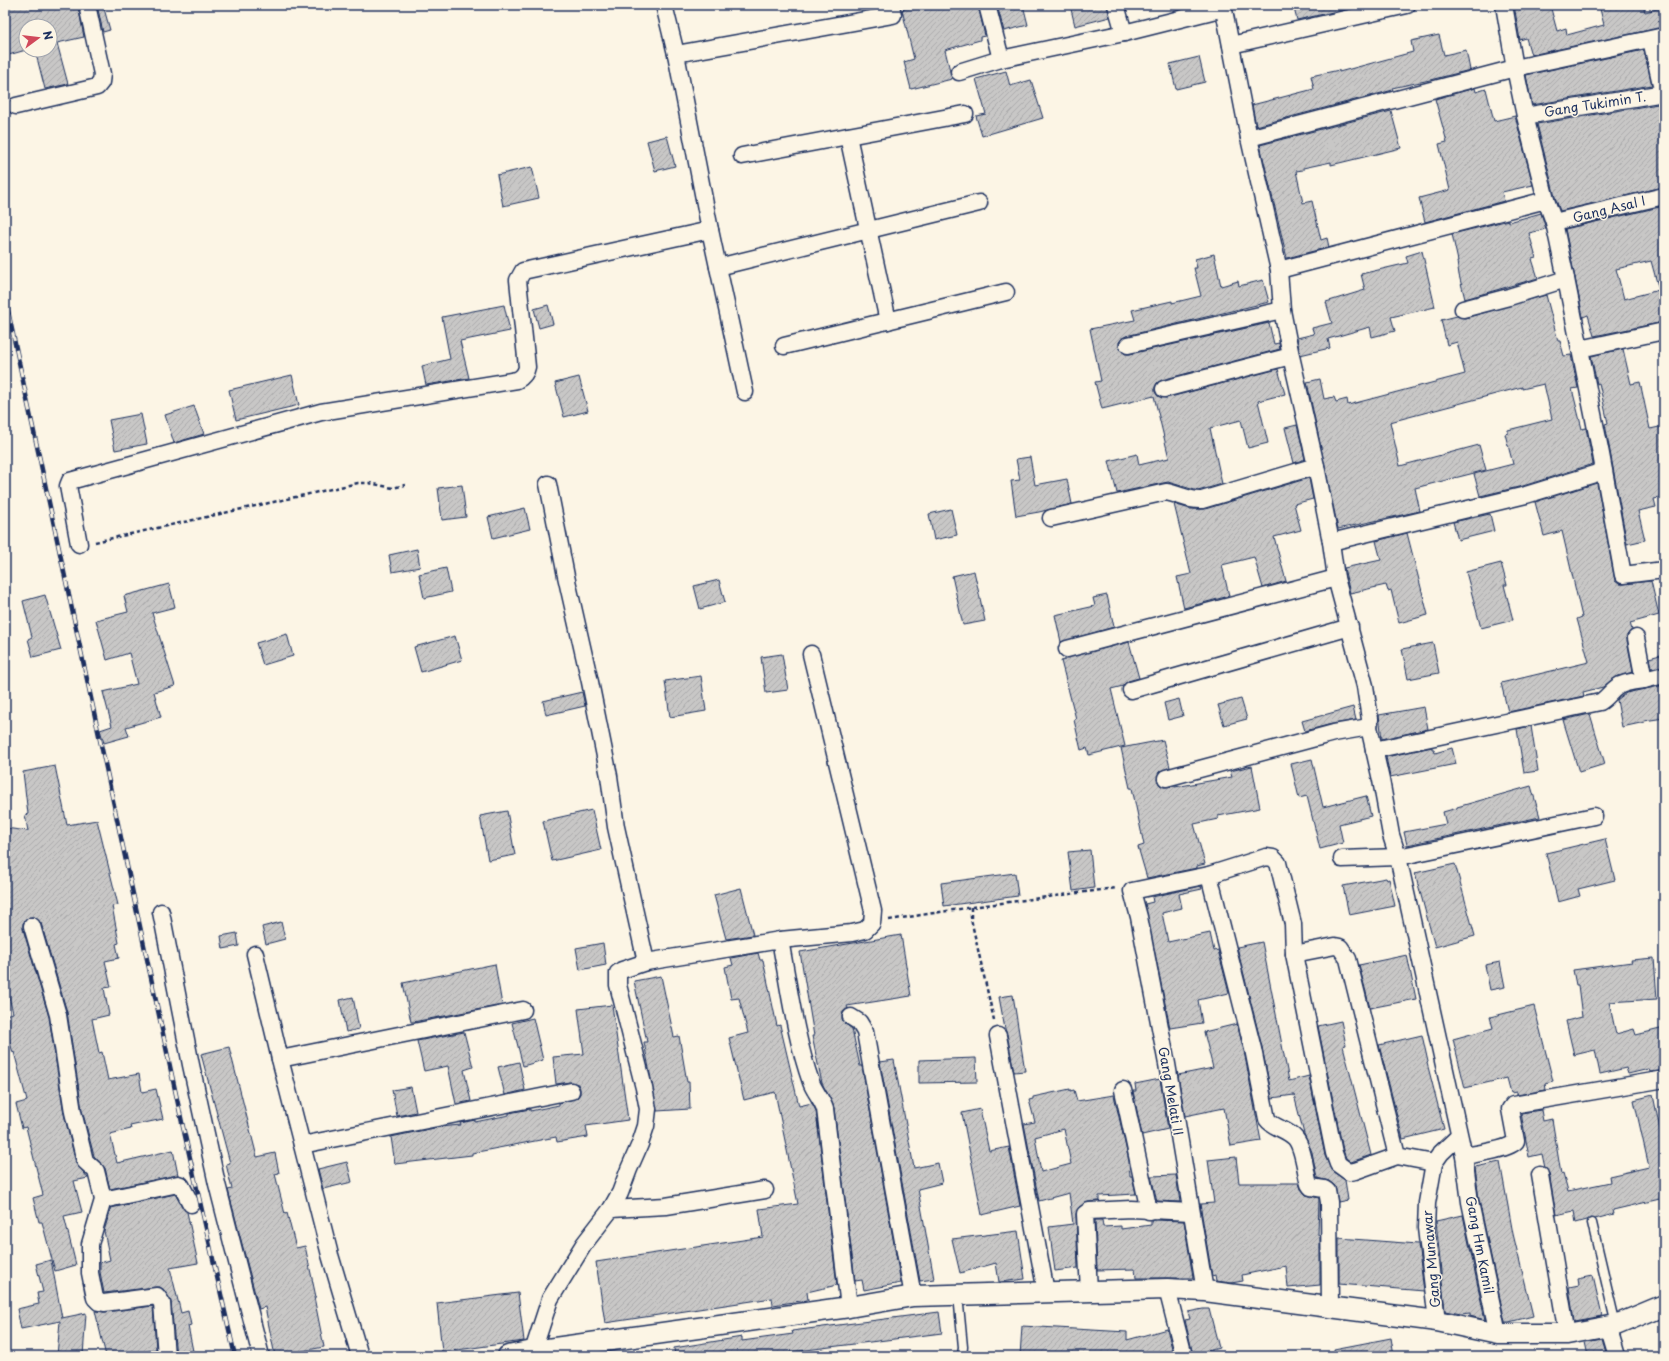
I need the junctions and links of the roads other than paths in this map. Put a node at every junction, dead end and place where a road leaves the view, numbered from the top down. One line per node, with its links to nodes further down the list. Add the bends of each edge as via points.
1 (87, 5): 17 (street, via 102,74 98,88)
2 (664, 5): 12 (street)
3 (891, 5): 12 (street, via 893,15)
4 (987, 5): 13 (street)
5 (1116, 5): 9 (street)
6 (1407, 5): 11 (street)
7 (1504, 5): 14 (street)
8 (1223, 7): 9 (street); 11 (street, Gang Hm Kamil)
9 (1124, 33): 13 (street)
10 (1657, 38): 14 (street); 16 (street)
11 (1231, 44): 21 (street, Gang Hm Kamil)
12 (676, 54): 27 (street)
13 (1001, 59): 15 (street)
14 (1515, 68): 19 (street); 21 (street)
15 (959, 72)
16 (1663, 93): 19 (street, Gang Tukimin T.)
17 (16, 106)
18 (964, 114): 20 (street)
19 (1525, 116): 24 (street)
20 (848, 136): 22 (street); 28 (street)
21 (1249, 138): 30 (street, Gang Hm Kamil)
22 (742, 156)
23 (1664, 196): 26 (street, Gang Asal I)
24 (1546, 200): 26 (street); 30 (street)
25 (980, 203): 28 (street)
26 (1554, 222): 31 (street)
27 (710, 230): 29 (street); 48 (street, via 523,271 518,280 527,367 522,377 517,380 321,412 70,481 68,486)
28 (867, 230): 29 (street); 35 (street)
29 (718, 267): 42 (street)
30 (1279, 270): 34 (street, Gang Hm Kamil)
31 (1566, 279): 33 (street); 39 (street)
32 (1006, 292): 35 (street)
33 (1463, 309)
34 (1282, 310): 37 (street); 40 (street, Gang Hm Kamil)
35 (888, 321): 38 (street)
36 (1664, 331): 39 (street)
37 (1128, 345)
38 (784, 346)
39 (1580, 349): 44 (street)
40 (1291, 356): 41 (street); 43 (street, Gang Hm Kamil)
41 (1164, 388)
42 (745, 392)
43 (1316, 466): 46 (street, via 1202,500 1186,499 1166,492); 47 (street, Gang Hm Kamil)
44 (1604, 471): 47 (street, via 1526,496); 49 (street, via 1623,575)
45 (548, 484): 70 (street, via 609,776 616,827)
46 (1051, 518)
47 (1331, 542): 50 (street, Gang Hm Kamil)
48 (79, 544)
49 (1664, 570)
50 (1336, 578): 51 (street, Gang Hm Kamil); 53 (street)
51 (1350, 627): 57 (street); 58 (street, Gang Hm Kamil, via 1365,686)
52 (1636, 638): 56 (street)
53 (1067, 649)
54 (811, 654): 67 (street, via 872,911 872,923 865,930 852,933)
55 (1664, 674): 56 (street)
56 (1644, 680): 59 (street, via 1618,686 1608,697 1590,705)
57 (1131, 690)
58 (1369, 727): 59 (street, Gang Hm Kamil); 60 (street, via 1334,733)
59 (1374, 750): 62 (street, Gang Hm Kamil, via 1390,836)
60 (1166, 778)
61 (1594, 816): 62 (street)
62 (1398, 857): 63 (street); 78 (street, Gang Hm Kamil)
63 (1342, 859)
64 (1209, 875): 69 (street, via 1266,857 1273,858 1278,863 1293,924); 89 (street, Gang Melati II, via 1132,891 1165,1057); 99 (street, via 1253,1049 1266,1119 1296,1139 1311,1187 1327,1191)
65 (160, 912): 106 (street, via 217,1184)
66 (32, 926): 85 (street, via 58,1015 73,1112 85,1161 96,1171)
67 (780, 940): 70 (street); 98 (street, via 798,1034 811,1081 825,1109)
68 (255, 954): 74 (street)
69 (1294, 954): 80 (street, via 1336,946 1345,953); 80 (street, via 1338,1164 1349,1172)
70 (646, 962): 87 (street, via 618,973 618,985 648,1109 640,1144)
71 (523, 1010): 74 (street)
72 (851, 1017): 96 (street, via 859,1022 865,1032)
73 (998, 1036): 94 (street)
74 (280, 1059): 79 (street)
75 (1660, 1080): 81 (street, via 1513,1105 1510,1109 1516,1141 1506,1147)
76 (1123, 1090): 88 (street)
77 (571, 1091): 79 (street)
78 (1459, 1136): 81 (street, Gang Hm Kamil); 82 (street, Gang Munawar)
79 (302, 1145): 107 (street, via 330,1255)
80 (1397, 1156): 82 (street)
81 (1464, 1156): 102 (street, Gang Hm Kamil, via 1470,1202)
82 (1434, 1163): 100 (street, Gang Munawar, via 1427,1203 1426,1228)
83 (1540, 1175): 103 (street)
84 (765, 1190): 87 (street, via 666,1206)
85 (103, 1200): 86 (street, via 178,1184); 105 (street, via 90,1244 90,1273 96,1298 104,1303 157,1296 162,1303)
86 (191, 1204)
87 (611, 1210): 104 (street, via 584,1244 550,1299)
88 (1149, 1211): 89 (street); 92 (street, via 1095,1210 1085,1214)
89 (1191, 1212): 93 (street, Gang Melati II)
90 (1592, 1223): 101 (lane)
91 (1167, 1289): 92 (street); 93 (street); 110 (street)
92 (1089, 1291): 94 (street)
93 (1205, 1291): 99 (street)
94 (1046, 1292): 95 (street)
95 (958, 1294): 96 (street); 109 (lane)
96 (913, 1296): 98 (street)
97 (1664, 1305): 101 (street)
98 (849, 1307): 104 (street)
99 (1330, 1308): 100 (street)
100 (1437, 1321): 102 (street)
101 (1612, 1325): 103 (street); 111 (street)
102 (1498, 1334): 103 (street)
103 (1567, 1334)
104 (533, 1351): 108 (street)
105 (166, 1356)
106 (261, 1356)
107 (360, 1356)
108 (510, 1356)
109 (962, 1356)
110 (1184, 1356)
111 (1617, 1356)

